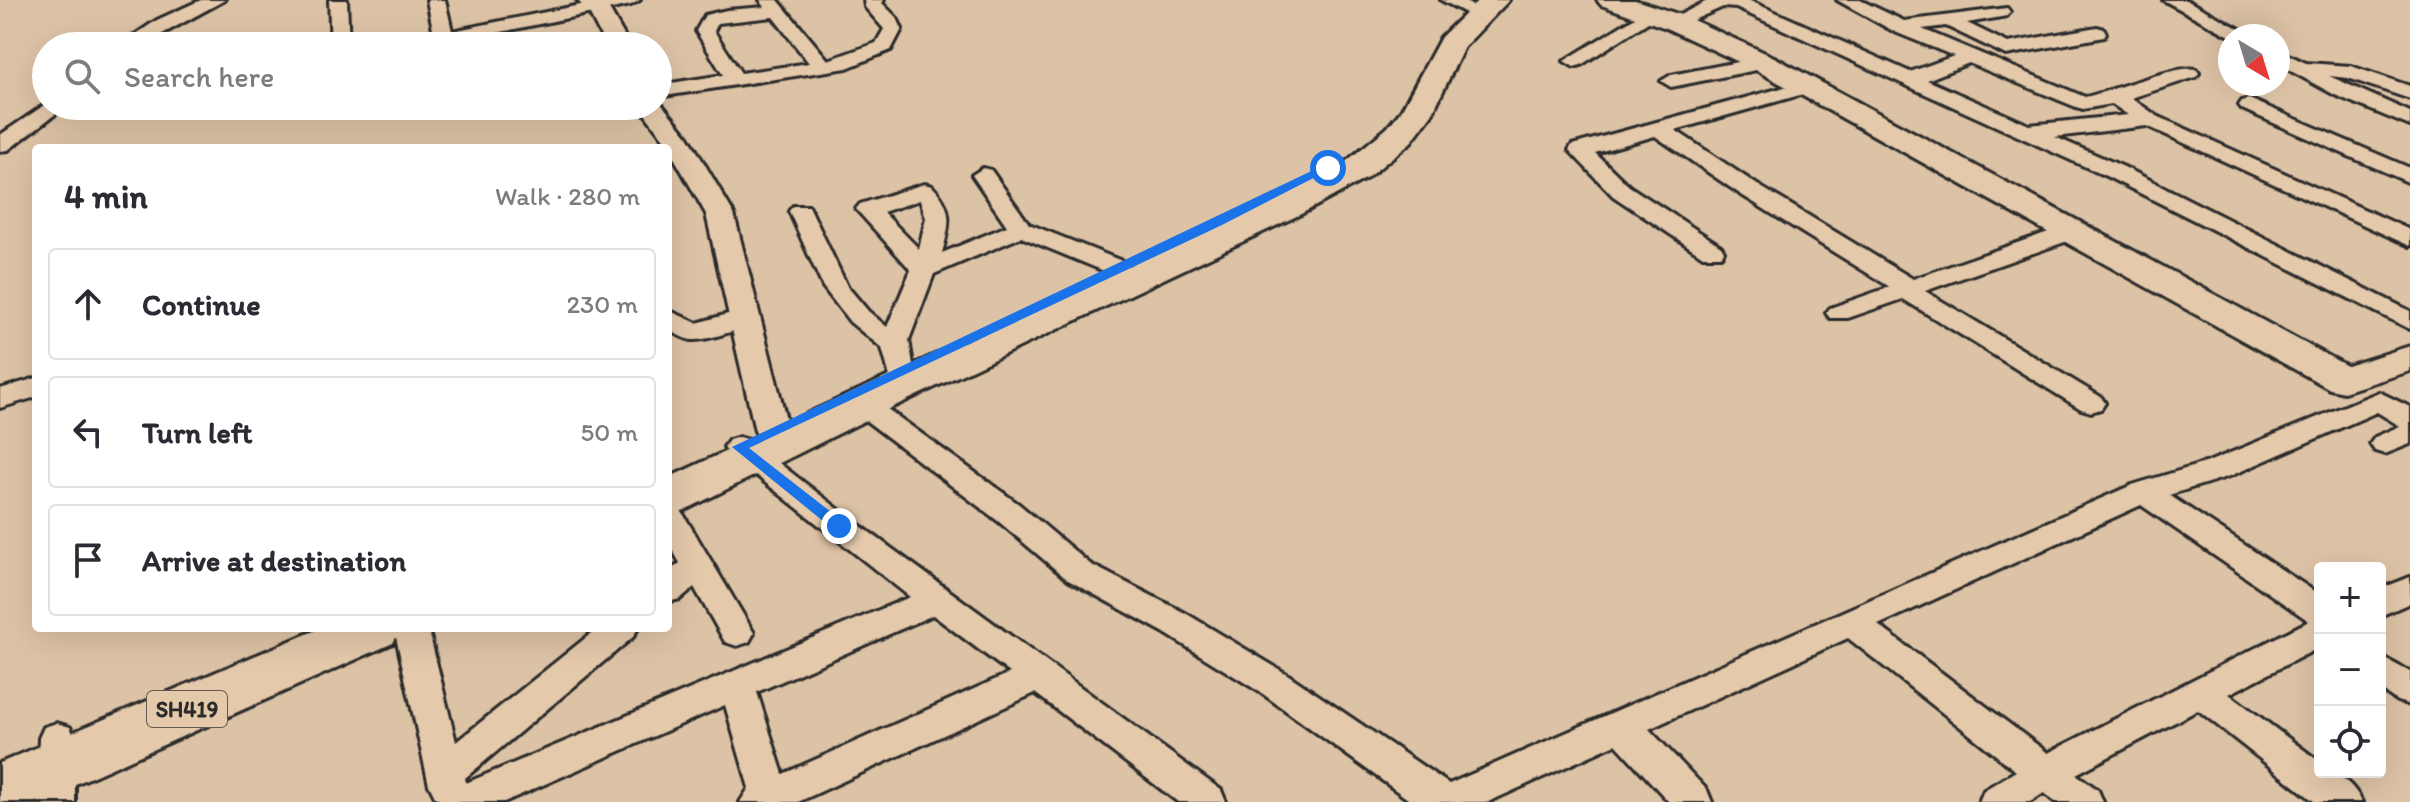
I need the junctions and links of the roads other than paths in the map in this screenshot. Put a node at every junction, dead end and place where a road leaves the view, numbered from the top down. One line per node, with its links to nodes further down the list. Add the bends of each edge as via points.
1 (216, 0): 17 (street)
2 (338, 0): 18 (street)
3 (436, 0): 19 (street)
4 (631, 0): 10 (street)
5 (875, 0): 28 (street, via 871,3 893,29 884,46)
6 (1610, 0): 13 (main road)
7 (1846, 0): 16 (street)
8 (2172, 0): 15 (street)
9 (1472, 2): 52 (main road, via 1436,36 1396,110 1353,152); 65 (main road, via 1416,114 1355,171)
10 (593, 4): 20 (street); 21 (street)
11 (774, 6): 28 (street); 30 (street, via 717,16 706,27)
12 (2001, 12): 14 (street)
13 (1662, 17): 24 (street); 26 (main road); 31 (street, via 1734,1)
14 (1948, 20): 16 (street); 22 (street, via 2006,49)
15 (2220, 24)
16 (1902, 27): 23 (street)
17 (151, 32)
18 (339, 32)
19 (443, 32)
20 (470, 32)
21 (610, 32)
22 (2097, 33)
23 (1971, 57): 31 (street); 36 (street, via 2083,103)
24 (1574, 61)
25 (2290, 62): 35 (street, via 2351,72)
26 (1764, 63): 32 (street); 33 (main road)
27 (2290, 63): 41 (street)
28 (823, 67): 30 (street)
29 (2189, 73): 36 (street)
30 (735, 79): 34 (street)
31 (1910, 79): 43 (street)
32 (1671, 81)
33 (1807, 87): 42 (street); 49 (main road)
34 (672, 89)
35 (2410, 93)
36 (2115, 97): 40 (street)
37 (2249, 105): 46 (street)
38 (36, 120): 44 (street)
39 (662, 120): 55 (street, via 720,214)
40 (2150, 120): 43 (street); 50 (street)
41 (2410, 120)
42 (1656, 127): 51 (street, via 1580,150 1621,191); 53 (street)
43 (2027, 130): 57 (street)
44 (0, 145)
45 (983, 175): 48 (street)
46 (2410, 176)
47 (801, 211): 58 (street, via 835,291)
48 (1021, 229): 52 (street); 58 (street, via 924,269)
49 (2071, 232): 53 (street); 60 (main road)
50 (2410, 239)
51 (1712, 251)
52 (1118, 268): 58 (main road)
53 (1908, 289): 54 (street); 64 (street)
54 (1839, 313)
55 (745, 317): 56 (street, via 693,332); 67 (street)
56 (672, 320)
57 (2410, 321)
58 (898, 358): 67 (main road)
59 (2410, 358): 60 (main road)
60 (2344, 380): 63 (street)
61 (32, 388): 62 (street)
62 (0, 399)
63 (2379, 401): 66 (street); 69 (street, via 2219,469)
64 (2091, 403)
65 (862, 404): 67 (main road); 90 (street, via 1079,572 1275,684 1438,799 1461,798)
66 (2410, 420)
67 (755, 445): 68 (main road); 70 (main road); 75 (street)
68 (672, 476)
69 (2143, 492): 77 (street); 78 (street)
70 (672, 496)
71 (672, 521): 72 (street)
72 (699, 565): 73 (street); 83 (street)
73 (672, 587)
74 (2410, 589): 76 (street)
75 (937, 599): 86 (street); 87 (street)
76 (2386, 600)
77 (2314, 608)
78 (1852, 623): 90 (street); 93 (street)
79 (305, 632): 92 (main road, SH419)
80 (365, 632): 92 (main road, SH419)
81 (412, 632): 95 (street)
82 (617, 632): 95 (street)
83 (737, 633)
84 (2314, 634): 89 (street)
85 (2386, 674): 88 (street)
86 (1040, 675): 96 (street); 97 (street)
87 (737, 685): 95 (street); 96 (street)
88 (2410, 691)
89 (2201, 692): 93 (street); 101 (street)
90 (1623, 726): 98 (street)
91 (0, 763): 92 (main road, SH419)
92 (57, 769): 94 (main road, SH419)
93 (2045, 772): 99 (street); 100 (street)
94 (0, 790)
95 (453, 792)
96 (765, 799)
97 (1207, 802)
98 (1693, 802)
99 (1998, 802)
100 (2084, 802)
101 (2343, 802)

